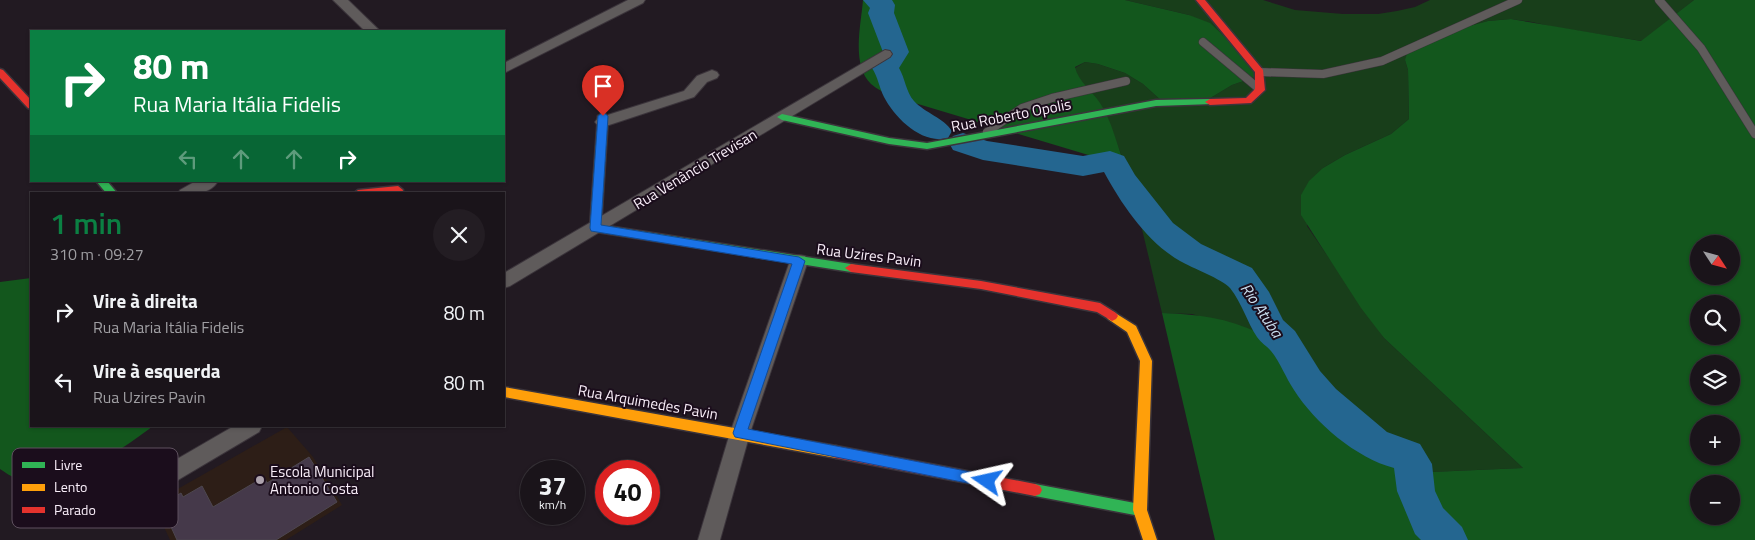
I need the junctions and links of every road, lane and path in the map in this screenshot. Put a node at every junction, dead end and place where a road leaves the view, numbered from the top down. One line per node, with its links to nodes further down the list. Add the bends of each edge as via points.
1 (340, 0): 6 (street)
2 (638, 0): 9 (street)
3 (1200, 0): 11 (street)
4 (1518, 0): 11 (lane, via 1382,61 1323,74)
5 (1659, 0): 18 (lane, via 1701,48)
6 (372, 30)
7 (1203, 42): 14 (lane)
8 (885, 54): 16 (street, Rua Venâncio Trevisan)
9 (505, 68)
10 (0, 72): 15 (street)
11 (1260, 72): 14 (street)
12 (712, 75): 17 (street, via 702,79 689,94)
13 (1126, 81): 19 (lane, via 1022,108)
14 (1260, 90): 19 (street, Rua Roberto Opolis, via 1248,101 1156,103)
15 (30, 105)
16 (782, 117): 19 (street, Rua Roberto Opolis, via 889,141 927,146); 26 (street, Rua Venâncio Trevisan)
17 (603, 119): 26 (street)
18 (1755, 134)
19 (983, 136)
20 (102, 182): 23 (street)
21 (208, 182): 24 (street)
22 (399, 188): 25 (street)
23 (111, 192)
24 (190, 192)
25 (372, 192)
26 (595, 228): 27 (street, Rua Uzires Pavin); 28 (street, Rua Venâncio Trevisan)
27 (799, 261): 31 (street); 33 (street, Rua Uzires Pavin, via 981,284 1100,308 1132,329 1146,362)
28 (505, 280)
29 (505, 392): 31 (street, Rua Arquimedes Pavin)
30 (250, 427): 32 (street)
31 (740, 433): 33 (street, Rua Arquimedes Pavin); 34 (street)
32 (178, 469)
33 (1140, 510): 35 (street)
34 (709, 540)
35 (1150, 540)

